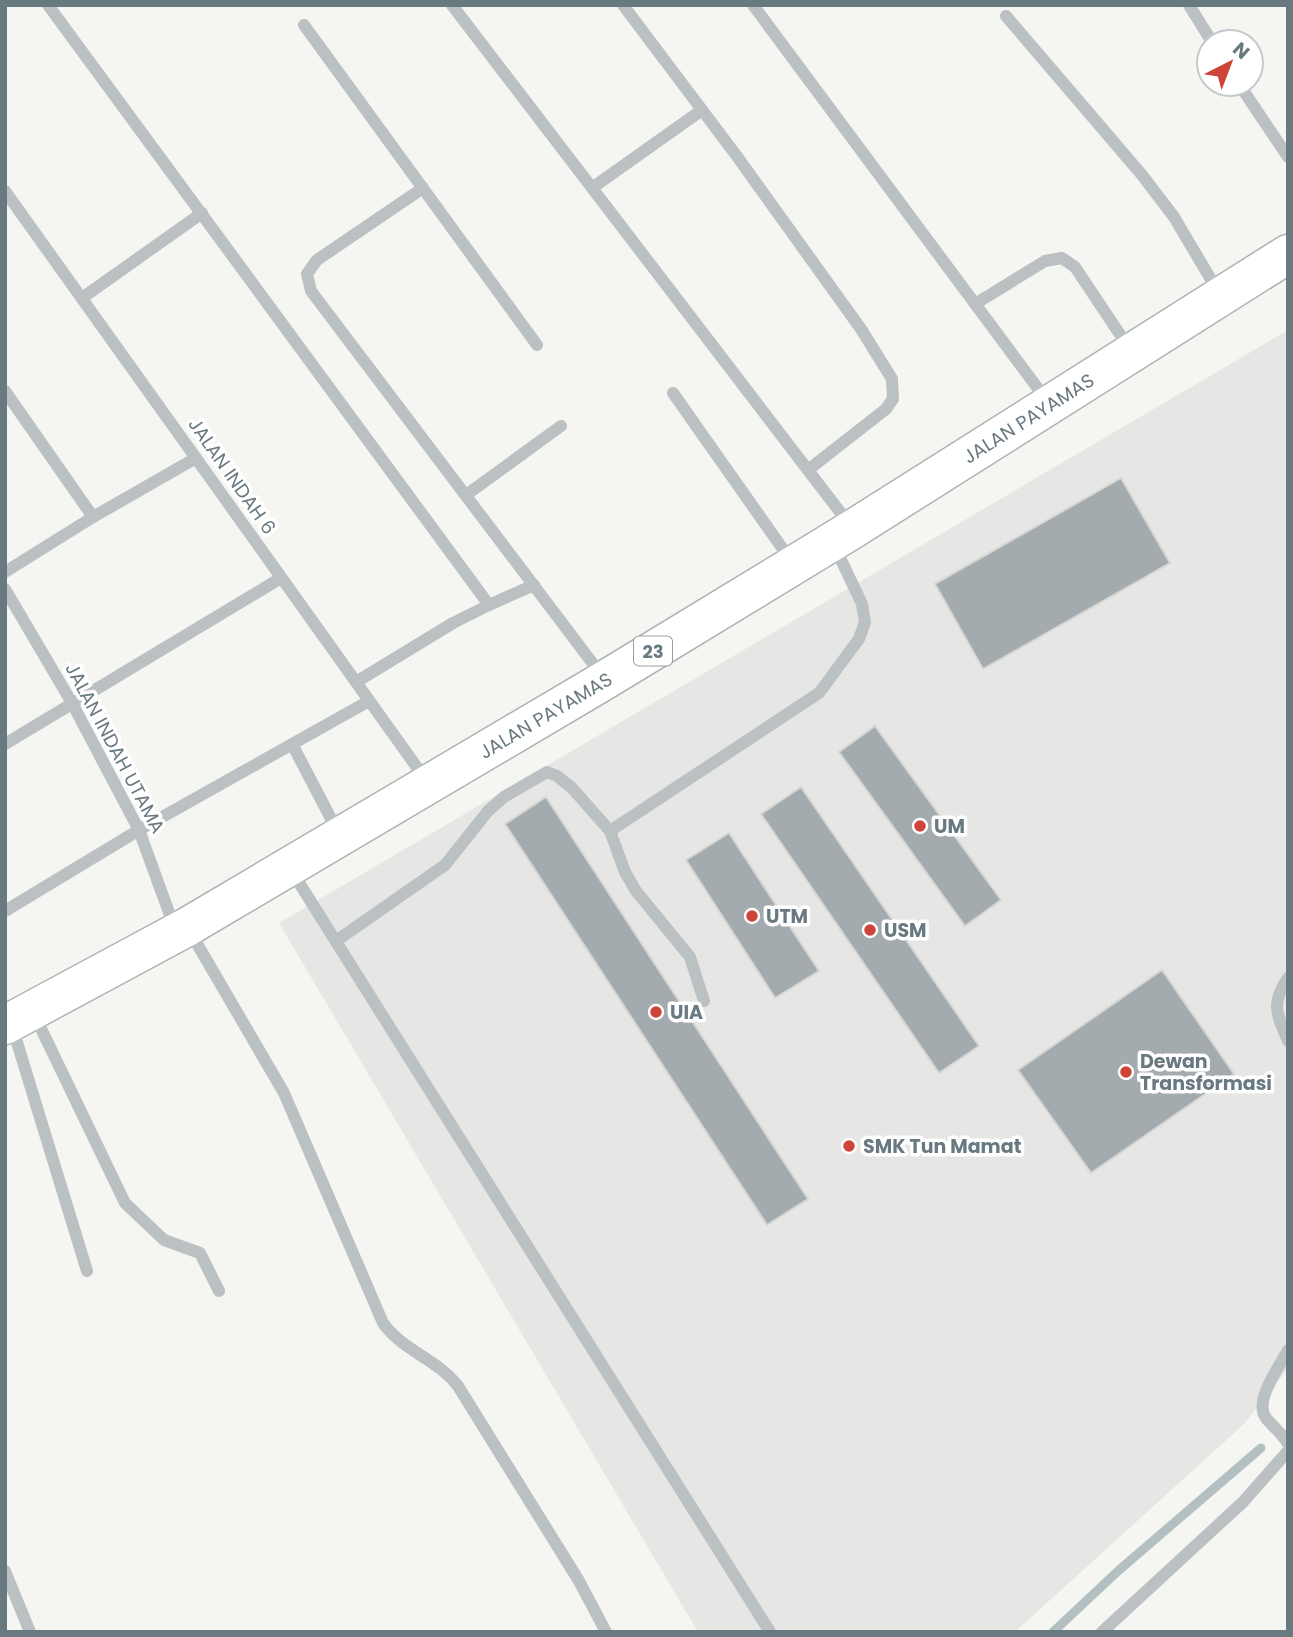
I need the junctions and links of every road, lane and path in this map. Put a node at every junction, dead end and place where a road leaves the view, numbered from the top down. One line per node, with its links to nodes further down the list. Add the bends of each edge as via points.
1 (48, 5): 15 (street)
2 (452, 5): 13 (street)
3 (623, 5): 10 (street)
4 (753, 5): 19 (street)
5 (1189, 5): 8 (street)
6 (1006, 16): 17 (street, via 1143,175)
7 (304, 25): 12 (street)
8 (1203, 28)
9 (1248, 98): 11 (street)
10 (702, 110): 13 (street); 27 (street, via 861,329 892,379 893,399 886,409)
11 (1288, 157)
12 (423, 188): 20 (street); 28 (street, via 317,260 307,274 311,291)
13 (592, 188): 27 (street)
14 (5, 191): 18 (street, JALAN INDAH 6)
15 (202, 213): 18 (street); 36 (street)
16 (1288, 254): 17 (highway, JALAN PAYAMAS / 23)
17 (1221, 296): 21 (highway, JALAN PAYAMAS / 23)
18 (82, 298): 26 (street, JALAN INDAH 6)
19 (975, 304): 21 (street, via 1045,261 1062,258 1075,267); 24 (street)
20 (537, 345)
21 (1132, 353): 24 (highway, JALAN PAYAMAS / 23)
22 (5, 391): 29 (street)
23 (673, 393): 31 (street)
24 (1050, 405): 30 (highway, JALAN PAYAMAS / 23)
25 (561, 426): 28 (street)
26 (196, 458): 29 (street); 33 (street, JALAN INDAH 6)
27 (808, 470): 30 (street)
28 (466, 495): 34 (street)
29 (93, 517): 32 (street)
30 (843, 535): 31 (highway, JALAN PAYAMAS / 23); 45 (street, via 865,622 859,639 819,693)
31 (795, 565): 37 (highway, JALAN PAYAMAS / 23)
32 (5, 572)
33 (281, 578): 38 (street, JALAN INDAH 6); 40 (street)
34 (534, 585): 36 (street); 37 (street)
35 (5, 589): 40 (street, JALAN INDAH UTAMA)
36 (489, 604): 38 (street)
37 (605, 680): 43 (highway, JALAN PAYAMAS / 23)
38 (356, 682): 39 (street, JALAN INDAH 6)
39 (369, 701): 42 (street); 43 (street, JALAN INDAH 6)
40 (72, 704): 41 (street); 44 (street, JALAN INDAH UTAMA)
41 (5, 744)
42 (292, 744): 44 (street); 46 (street)
43 (428, 784): 46 (highway, JALAN PAYAMAS / 23)
44 (139, 830): 48 (street); 49 (street, JALAN INDAH UTAMA)
45 (610, 831): 50 (street, via 557,776 547,772 534,777 488,811 445,865); 52 (street, via 636,891 690,957)
46 (339, 835): 47 (highway, JALAN PAYAMAS / 23)
47 (289, 867): 49 (highway, JALAN PAYAMAS / 23); 50 (street)
48 (5, 911)
49 (181, 929): 53 (highway, JALAN PAYAMAS / 23); 62 (street, JALAN INDAH UTAMA, via 284,1093 383,1323 397,1340 448,1373 458,1386)
50 (335, 941): 63 (street)
51 (1288, 978): 54 (street, via 1277,994 1276,1012)
52 (704, 1001)
53 (16, 1020): 55 (street); 56 (street, via 125,1203 164,1240 200,1253)
54 (1288, 1041)
55 (87, 1271)
56 (219, 1291)
57 (1288, 1350): 58 (street, via 1262,1408)
58 (1288, 1444)
59 (1288, 1451): 64 (street, via 1243,1502)
60 (5, 1571): 61 (street)
61 (30, 1632)
62 (606, 1632)
63 (770, 1632)
64 (1102, 1632)

